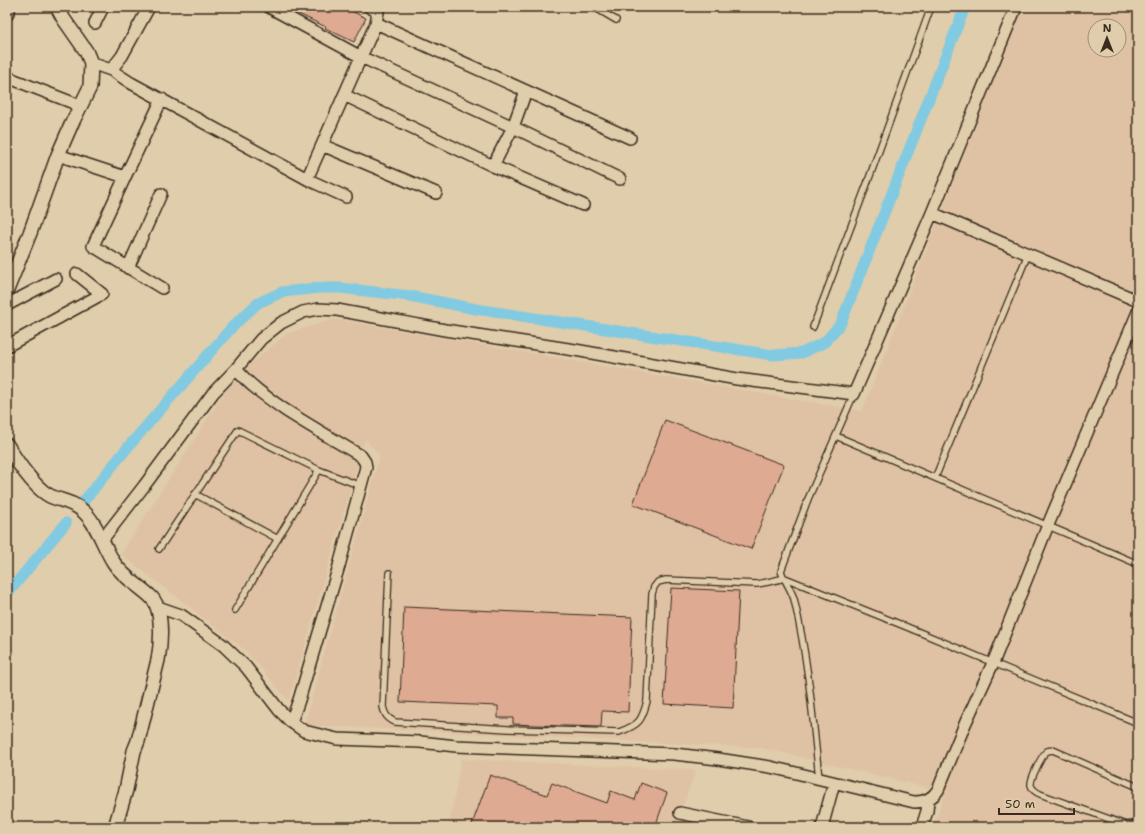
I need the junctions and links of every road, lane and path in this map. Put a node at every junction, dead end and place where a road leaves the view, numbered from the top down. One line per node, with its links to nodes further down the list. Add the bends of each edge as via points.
1 (10, 7): 10 (street)
2 (57, 7): 15 (street)
3 (103, 7): 12 (street)
4 (149, 7): 16 (street, via 122,56)
5 (269, 7): 14 (street)
6 (369, 7): 13 (street, via 378,12)
7 (594, 7): 11 (lane)
8 (930, 7): 44 (lane)
9 (1016, 7): 34 (street)
10 (7, 15)
11 (616, 20)
12 (95, 23)
13 (376, 23): 14 (street); 18 (street)
14 (361, 57): 19 (street); 22 (street)
15 (91, 63): 16 (street); 21 (street, via 90,87)
16 (111, 70): 20 (street)
17 (7, 77): 21 (street)
18 (526, 91): 22 (street); 23 (street)
19 (344, 95): 24 (street); 26 (street)
20 (162, 99): 27 (street); 28 (street)
21 (81, 106): 25 (street)
22 (513, 127): 26 (street); 29 (street)
23 (630, 138)
24 (322, 145): 28 (street); 30 (street)
25 (58, 155): 27 (street); 40 (street)
26 (493, 166): 33 (street)
27 (125, 176): 36 (street, via 93,246)
28 (307, 179): 32 (street)
29 (620, 179)
30 (436, 193)
31 (161, 194): 36 (street)
32 (346, 196)
33 (583, 205)
34 (932, 214): 35 (street); 47 (street)
35 (1028, 254): 41 (street); 51 (lane)
36 (128, 268): 39 (street)
37 (77, 274): 45 (street, via 102,294)
38 (56, 279): 42 (street)
39 (162, 288)
40 (7, 290)
41 (1138, 301)
42 (7, 305)
43 (1138, 312): 54 (street)
44 (813, 327)
45 (7, 346)
46 (236, 369): 47 (street, via 261,338 281,323 303,312 318,309 337,310 737,379); 52 (street, via 274,402 362,456 366,467); 56 (street, via 213,393)
47 (854, 394): 48 (lane)
48 (836, 436): 51 (lane); 60 (lane, via 808,498 782,567 781,571)
49 (7, 445): 56 (street, via 38,487 49,496 75,504 84,511)
50 (319, 470): 52 (lane); 53 (lane, via 238,430); 55 (lane)
51 (935, 478): 54 (lane)
52 (361, 486): 64 (street)
53 (195, 494): 55 (lane); 57 (lane)
54 (1048, 525): 58 (lane); 63 (street)
55 (278, 539): 62 (lane)
56 (102, 540): 61 (street, via 114,564 152,597)
57 (159, 549)
58 (1138, 564)
59 (389, 573): 60 (lane, via 383,707 388,719 395,722 508,730 619,732 637,723 647,701 652,594 658,582 666,580 757,584)
60 (785, 578): 63 (lane); 66 (lane, via 793,596 802,641)
61 (158, 607): 64 (street, via 181,615 223,645 246,667); 72 (street, via 158,660)
62 (235, 610)
63 (993, 663): 65 (lane); 69 (street, via 938,790)
64 (291, 722): 66 (street, via 304,731 337,739 674,754 763,766)
65 (1138, 723)
66 (819, 779): 67 (street)
67 (834, 783): 69 (street, via 914,802); 74 (street)
68 (1138, 787): 71 (lane, via 1053,750 1043,756 1031,785 1040,794 1126,825 1134,824)
69 (928, 801): 75 (street)
70 (680, 812): 73 (street)
71 (1138, 820)
72 (115, 827)
73 (748, 827)
74 (822, 827)
75 (922, 827)

